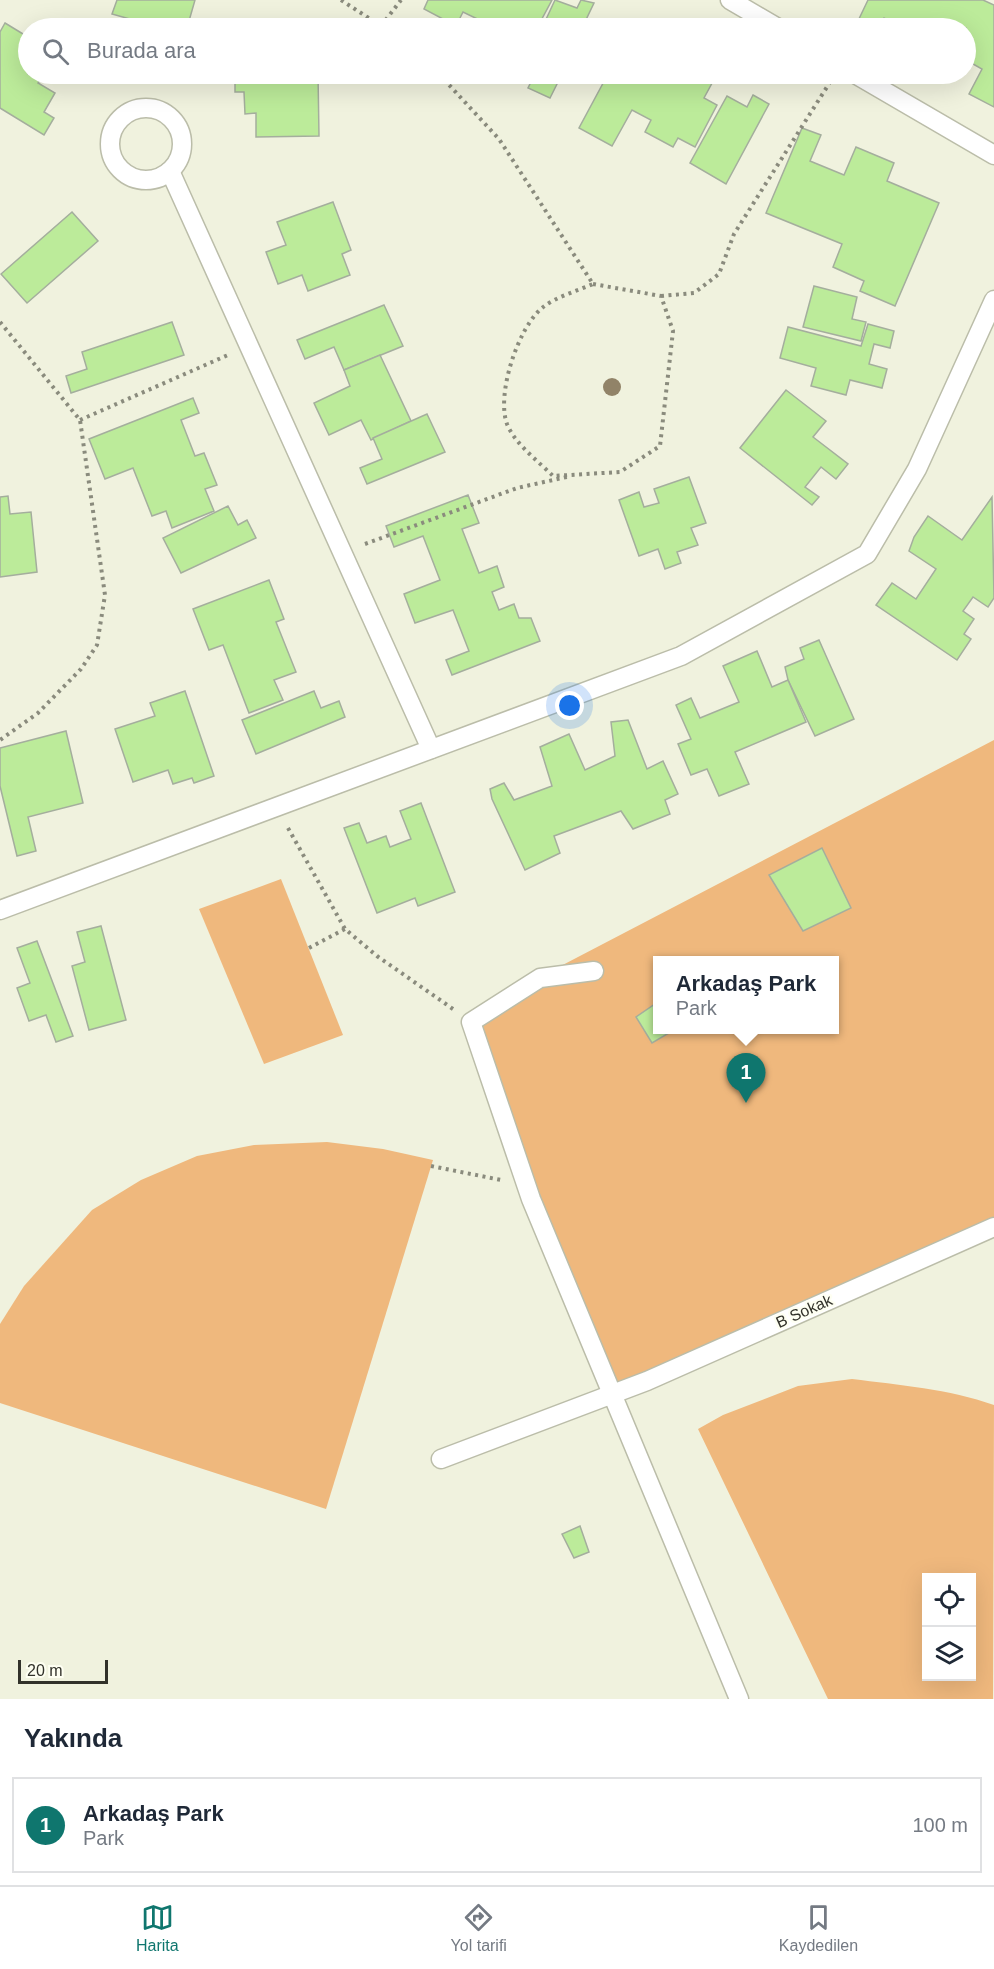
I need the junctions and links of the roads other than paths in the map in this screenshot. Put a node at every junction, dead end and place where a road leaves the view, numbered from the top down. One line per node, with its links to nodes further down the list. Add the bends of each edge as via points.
1 (730, 0): 2 (lane)
2 (761, 18)
3 (872, 84): 4 (lane)
4 (994, 155)
5 (170, 171): 5 (lane, via 182,148 175,123 148,108 121,117 111,134 110,146 121,171 149,180); 7 (lane)
6 (994, 300): 7 (lane, via 917,469 867,554 681,656)
7 (431, 749): 8 (lane)
8 (0, 910)
9 (594, 971): 11 (lane, via 540,978 471,1022 527,1185)
10 (994, 1227): 11 (lane, B Sokak)
11 (614, 1395): 12 (lane, B Sokak); 13 (lane)
12 (441, 1459)
13 (739, 1699)

